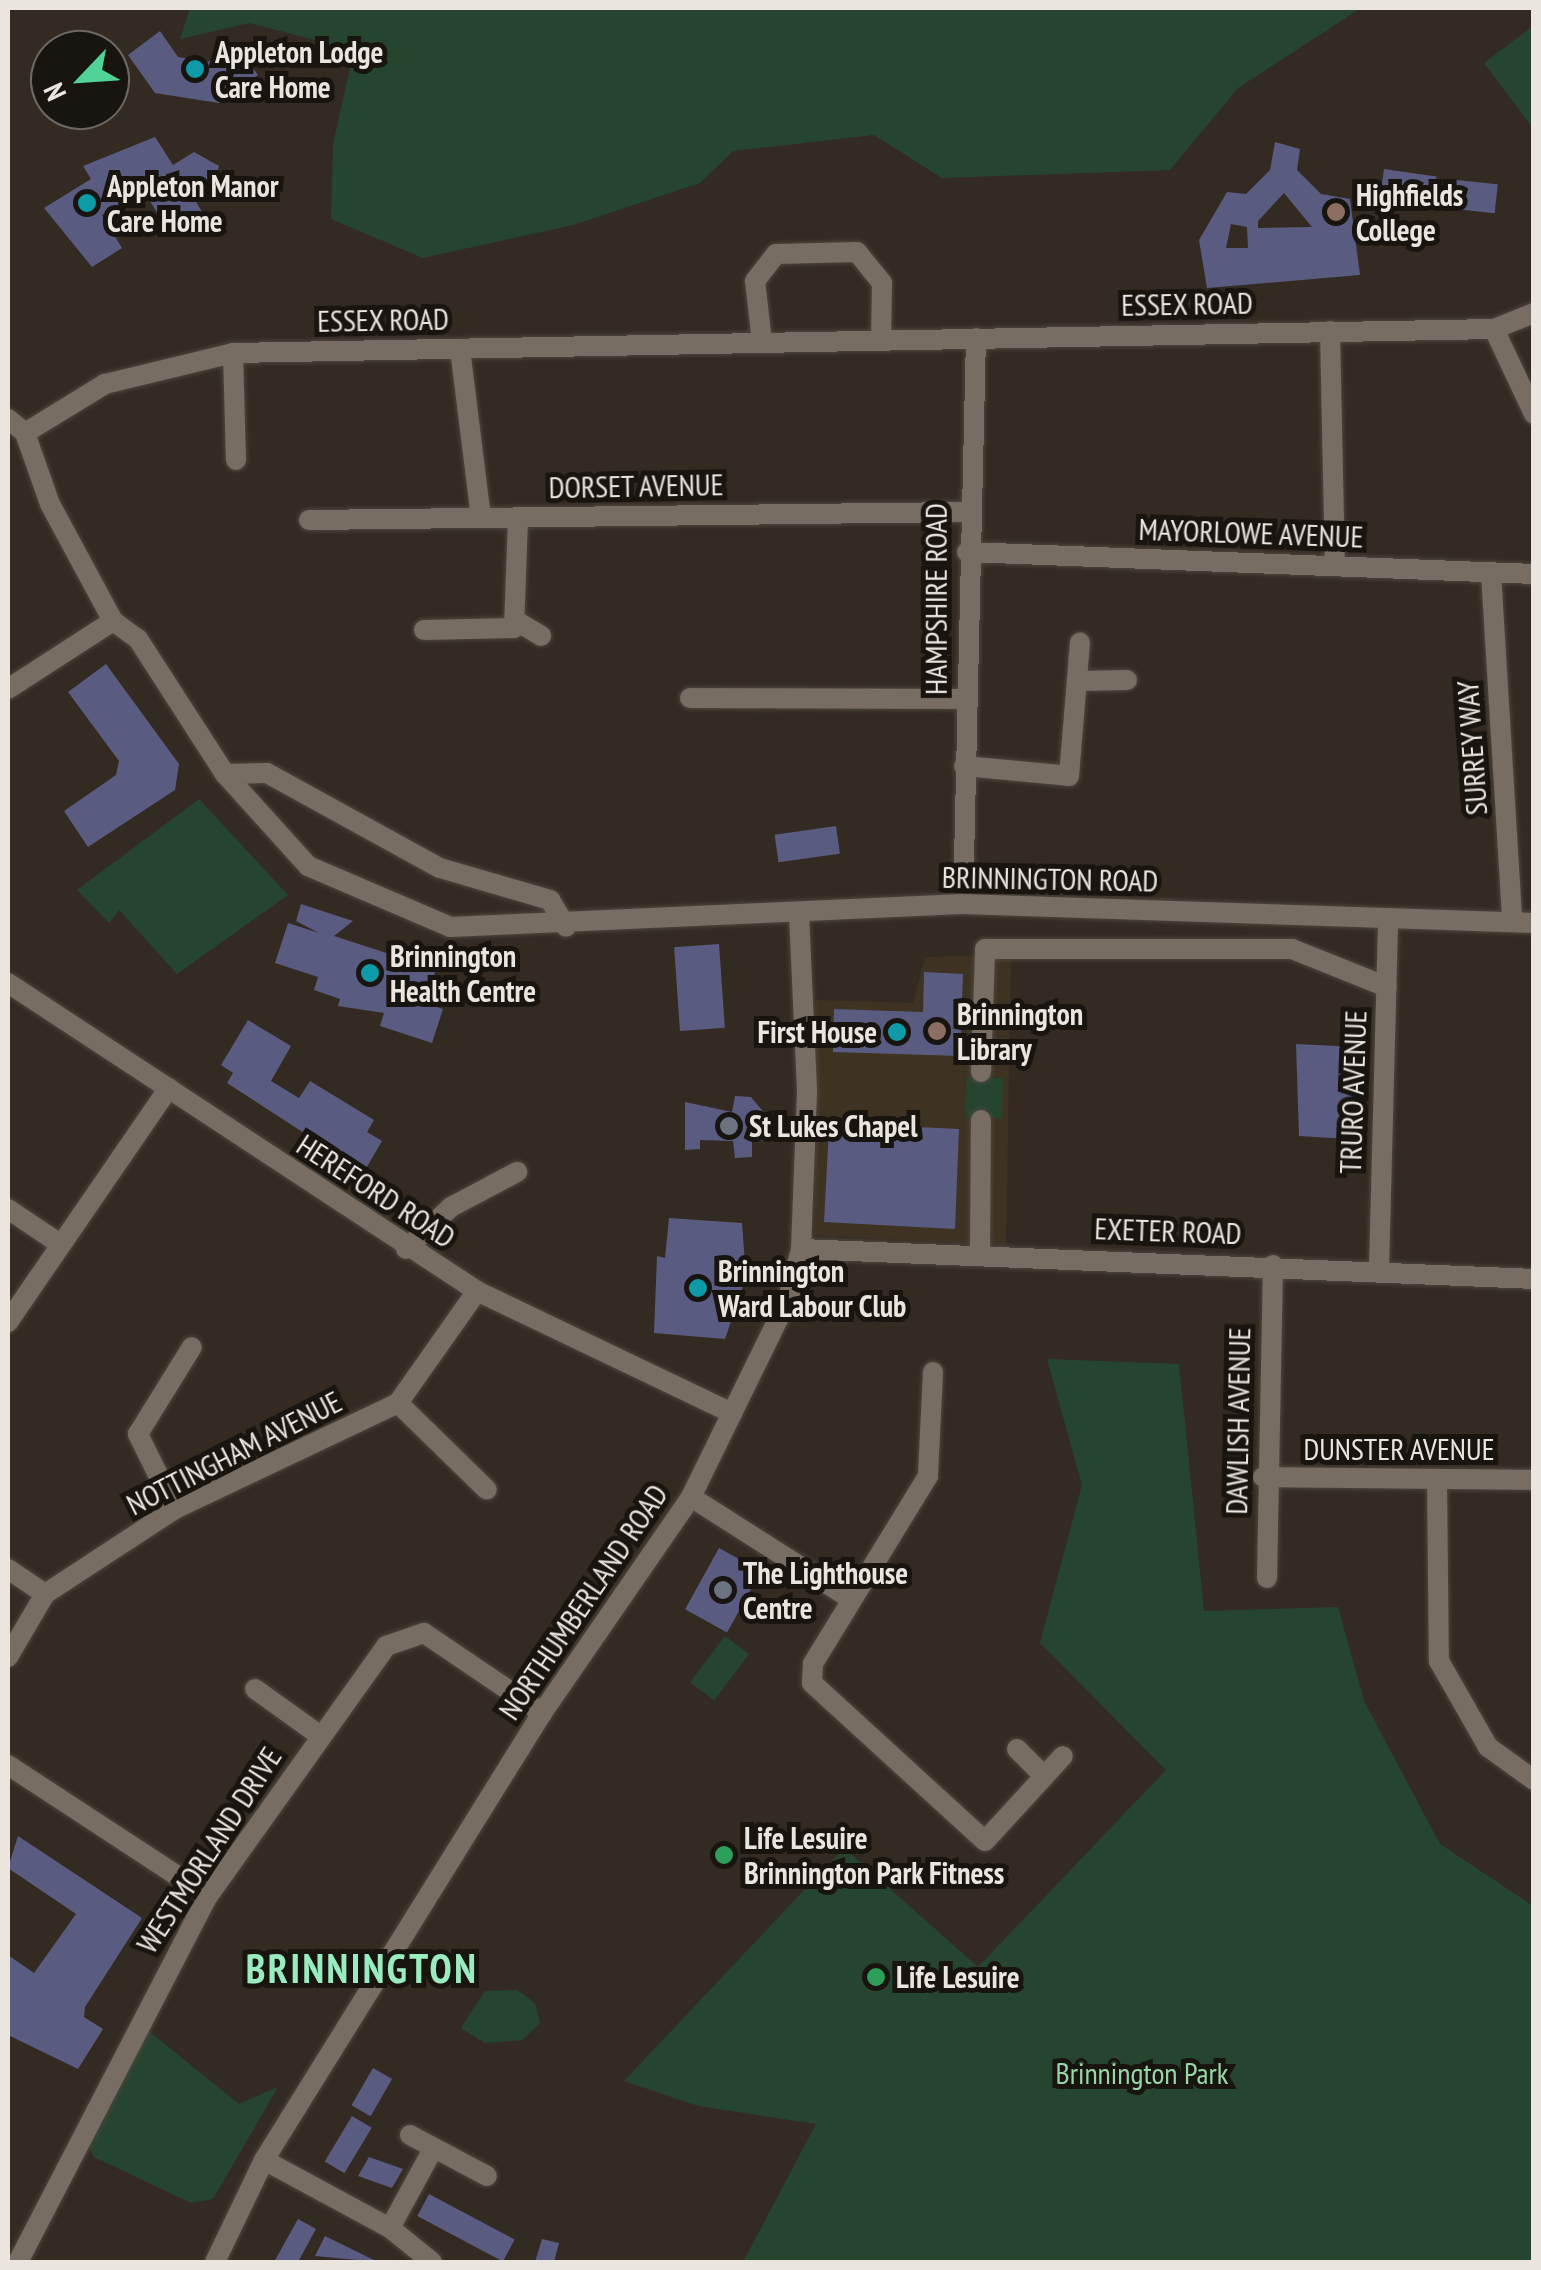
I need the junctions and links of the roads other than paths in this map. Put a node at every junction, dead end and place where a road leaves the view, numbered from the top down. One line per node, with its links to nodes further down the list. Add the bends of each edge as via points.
1 (1534, 313): 2 (street)
2 (1494, 329): 3 (street, ESSEX ROAD); 9 (street)
3 (1330, 331): 4 (street, ESSEX ROAD); 18 (street)
4 (976, 338): 5 (street, ESSEX ROAD); 13 (street, HAMPSHIRE ROAD)
5 (881, 340): 6 (street, ESSEX ROAD); 6 (street, via 882,283 857,252 841,252 776,254 755,281)
6 (762, 342): 7 (street, ESSEX ROAD)
7 (460, 349): 8 (street, ESSEX ROAD); 14 (street)
8 (232, 353): 11 (street, ESSEX ROAD, via 105,384); 12 (street)
9 (1534, 414)
10 (8, 420): 11 (street)
11 (26, 433): 21 (street, BRINNINGTON ROAD, via 50,504)
12 (236, 460)
13 (965, 512): 15 (street, DORSET AVENUE); 17 (street, HAMPSHIRE ROAD)
14 (481, 518): 15 (street, DORSET AVENUE); 16 (street, DORSET AVENUE)
15 (518, 518): 22 (street)
16 (309, 520)
17 (967, 552): 18 (street, MAYORLOWE AVENUE); 30 (street, HAMPSHIRE ROAD)
18 (1334, 566): 19 (street, MAYORLOWE AVENUE)
19 (1491, 572): 20 (street, MAYORLOWE AVENUE); 36 (street, SURREY WAY)
20 (1534, 574)
21 (113, 622): 28 (street); 32 (street, BRINNINGTON ROAD, via 138,639)
22 (518, 622): 23 (street); 24 (street)
23 (424, 630)
24 (541, 636)
25 (1080, 642): 27 (street)
26 (1127, 680): 27 (street)
27 (1077, 681): 31 (street, via 1070,776)
28 (8, 688)
29 (690, 698): 30 (street)
30 (965, 700): 31 (street, HAMPSHIRE ROAD)
31 (964, 766): 33 (street, HAMPSHIRE ROAD)
32 (225, 774): 37 (street, via 267,772 440,868 550,900); 37 (street, BRINNINGTON ROAD, via 308,866 378,899 450,927)
33 (964, 861)
34 (798, 914): 35 (street, BRINNINGTON ROAD, via 962,904); 37 (street, BRINNINGTON ROAD); 47 (street, NORTHUMBERLAND ROAD, via 807,1090)
35 (1388, 918): 36 (street, BRINNINGTON ROAD); 39 (street, TRURO AVENUE)
36 (1523, 921)
37 (566, 927)
38 (8, 984): 41 (street, HEREFORD ROAD)
39 (1387, 987): 40 (street, via 1292,949 985,948); 50 (street, TRURO AVENUE)
40 (981, 1072)
41 (170, 1088): 45 (street); 46 (street, HEREFORD ROAD)
42 (981, 1120): 48 (street)
43 (517, 1172): 46 (street, via 451,1207)
44 (8, 1209): 45 (street)
45 (60, 1244): 53 (street)
46 (406, 1249): 52 (street, HEREFORD ROAD)
47 (801, 1250): 48 (street, EXETER ROAD); 57 (street, NORTHUMBERLAND ROAD, via 788,1299)
48 (980, 1253): 49 (street, EXETER ROAD)
49 (1273, 1265): 50 (street, EXETER ROAD); 58 (street, DAWLISH AVENUE)
50 (1379, 1268): 51 (street, EXETER ROAD)
51 (1534, 1278)
52 (477, 1291): 56 (street, NOTTINGHAM AVENUE); 57 (street, HEREFORD ROAD)
53 (8, 1322)
54 (192, 1347): 63 (street, via 138,1434)
55 (933, 1372): 67 (street, via 928,1476)
56 (398, 1403): 61 (street); 63 (street, NOTTINGHAM AVENUE)
57 (732, 1413): 62 (street, NORTHUMBERLAND ROAD)
58 (1263, 1478): 59 (street, DUNSTER AVENUE); 65 (street, DAWLISH AVENUE)
59 (1437, 1480): 60 (street, DUNSTER AVENUE); 76 (street, via 1439,1660 1488,1747)
60 (1534, 1480)
61 (486, 1490)
62 (691, 1497): 67 (street); 70 (street, NORTHUMBERLAND ROAD)
63 (176, 1510): 66 (street, NOTTINGHAM AVENUE)
64 (8, 1569): 66 (street)
65 (1267, 1578)
66 (44, 1594): 68 (street, NOTTINGHAM AVENUE)
67 (851, 1599): 75 (street, via 813,1664 812,1683 984,1842)
68 (8, 1657)
69 (255, 1689): 71 (street)
70 (542, 1712): 71 (street, WESTMORLAND DRIVE, via 448,1645 407,1633 369,1665); 80 (street, NORTHUMBERLAND ROAD)
71 (319, 1735): 77 (street, WESTMORLAND DRIVE)
72 (1018, 1749): 75 (street)
73 (1062, 1756): 75 (street)
74 (8, 1765): 77 (street)
75 (1044, 1776)
76 (1534, 1780)
77 (208, 1896): 83 (street, WESTMORLAND DRIVE)
78 (410, 2134): 79 (street)
79 (432, 2149): 81 (street); 82 (street)
80 (264, 2160): 82 (street); 84 (street, NORTHUMBERLAND ROAD)
81 (487, 2176)
82 (390, 2228): 85 (street)
83 (18, 2262)
84 (215, 2262)
85 (432, 2262)

